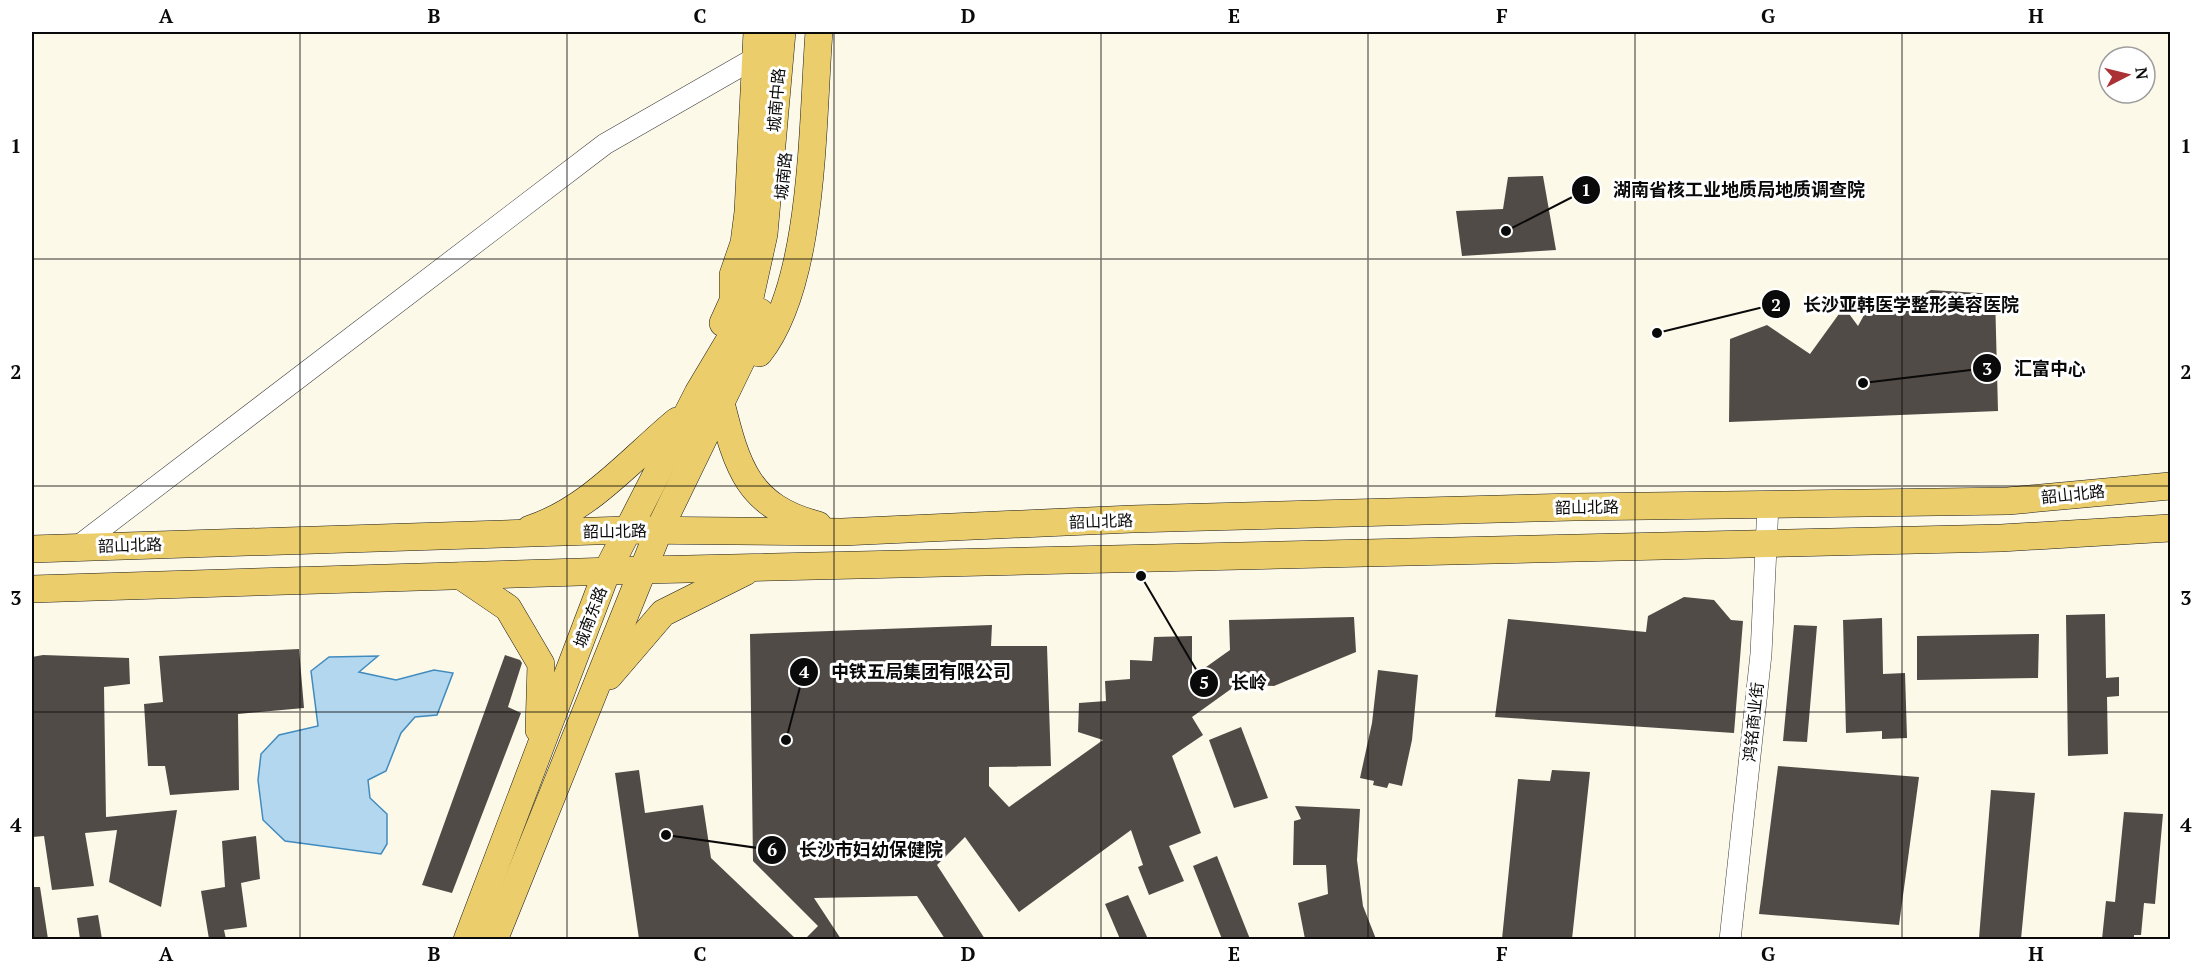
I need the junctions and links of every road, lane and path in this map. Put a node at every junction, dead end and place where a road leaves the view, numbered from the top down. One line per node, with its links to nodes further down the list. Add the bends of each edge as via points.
1 (782, 32): 5 (main road, 城南中路)
2 (795, 32): 5 (main road, 城南路, via 780,210 769,283)
3 (819, 32): 6 (main road, via 806,200 798,262 786,304 766,344)
4 (756, 45): 6 (main road, via 744,243 733,275 733,301 715,338); 15 (street, via 605,144)
5 (753, 314): 6 (main road, 城南东路)
6 (708, 401): 10 (main road, 城南东路); 11 (main road, 城南东路); 12 (main road, via 742,473 766,502 798,520); 13 (main road, via 656,439 617,477 566,511)
7 (2170, 486): 8 (main road, 韶山北路, via 2008,501)
8 (1768, 504): 12 (main road, 韶山北路, via 1132,519); 14 (street, 鸿铭商业街)
9 (2170, 528): 14 (main road, via 2001,538)
10 (626, 530): 11 (main road, 韶山北路); 13 (main road, 韶山北路); 19 (main road, 城南东路)
11 (659, 530): 12 (main road, 韶山北路); 18 (main road, 城南东路)
12 (842, 532)
13 (517, 533): 15 (main road, 韶山北路)
14 (1768, 543): 17 (main road); 26 (street, 鸿铭商业街, via 1761,654)
15 (77, 547): 16 (main road, 韶山北路)
16 (32, 549)
17 (753, 568): 18 (main road); 22 (main road, via 663,613)
18 (644, 570): 19 (main road); 22 (main road, 城南东路)
19 (607, 572): 20 (main road); 23 (main road, 城南东路)
20 (461, 576): 21 (main road); 23 (main road, via 508,608 541,664)
21 (32, 589)
22 (593, 695): 25 (main road, 城南东路)
23 (538, 753): 24 (main road, 城南东路)
24 (467, 939)
25 (494, 939)
26 (1730, 939)

